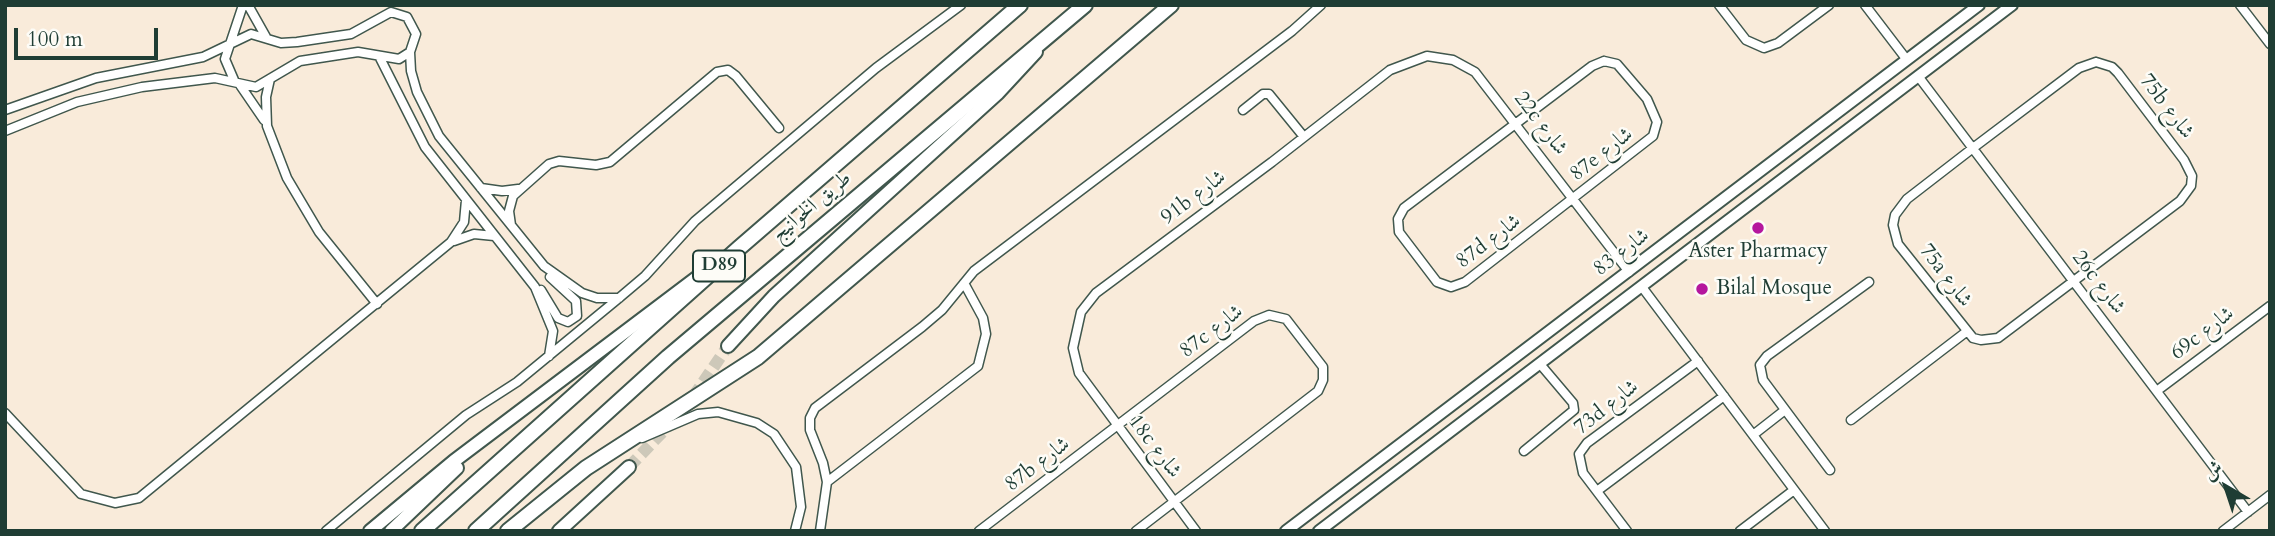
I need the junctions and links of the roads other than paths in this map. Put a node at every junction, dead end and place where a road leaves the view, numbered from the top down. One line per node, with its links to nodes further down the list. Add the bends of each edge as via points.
1 (246, 5): 17 (street); 19 (street)
2 (379, 5): 16 (street)
3 (400, 5): 15 (street)
4 (961, 5): 51 (street, via 881,63 695,221)
5 (1019, 5): 43 (highway, طريق الخوانيج / D89)
6 (1086, 5): 18 (highway, طريق الخوانيج / D89)
7 (1171, 5): 68 (highway, via 767,350 704,395)
8 (1321, 5): 49 (street)
9 (1719, 5): 10 (street, via 1745,40 1764,48)
10 (1829, 5)
11 (1865, 5): 23 (street)
12 (1979, 5): 23 (street, شارع 83)
13 (2012, 5): 25 (street, شارع 83)
14 (2240, 5): 20 (street)
15 (405, 16): 16 (street, via 391,12); 21 (street, via 416,34)
16 (373, 21): 17 (street, via 351,34 297,43)
17 (266, 37): 19 (street, via 251,34)
18 (1046, 39): 55 (main road, via 998,93 774,296); 82 (highway, طريق الخوانيج / D89, via 668,357)
19 (230, 44): 27 (street, via 226,68); 28 (street, via 204,58 96,78)
20 (2270, 44)
21 (410, 52): 22 (street, via 392,60); 36 (street, via 412,77 427,114)
22 (379, 56): 26 (street, via 358,52 300,61); 39 (street, via 415,132)
23 (1907, 60): 45 (street, شارع 83)
24 (1390, 69): 30 (street, 22c شارع, via 1427,56 1453,60 1485,81); 34 (street, 91b شارع)
25 (1918, 76): 35 (street, 26c شارع); 50 (street, شارع 83)
26 (270, 79): 27 (street, via 256,87); 31 (street)
27 (237, 83): 31 (street); 33 (street, via 206,78 124,91 77,102)
28 (5, 110)
29 (1243, 110): 34 (street, via 1269,94)
30 (1517, 123): 38 (street, 22c شارع); 38 (street, 87e شارع, via 1598,62 1617,64 1641,90 1656,115 1653,136); 38 (street, 87d شارع, via 1404,208 1398,226 1402,238 1437,282 1456,287)
31 (267, 126): 52 (street, via 287,178 308,215)
32 (779, 128): 37 (street, via 737,76 722,70 610,162 554,162)
33 (5, 131)
34 (1304, 137): 59 (street, 91b شارع, via 1088,302 1076,324 1073,348)
35 (1973, 148): 47 (street, 26c شارع); 47 (street, 75b شارع, via 2087,64 2104,64 2118,73 2184,160 2192,176 2191,186 2180,201); 54 (street, 75a شارع, via 1900,206 1893,225 1898,244)
36 (481, 188): 37 (street); 40 (street)
37 (518, 189): 40 (street, via 511,204)
38 (1574, 199): 45 (street, 22c شارع)
39 (466, 200): 41 (street); 42 (street, via 464,222)
40 (511, 225): 44 (street)
41 (494, 236): 42 (street, via 474,234); 46 (street)
42 (452, 242): 52 (street)
43 (739, 248): 66 (main road, via 631,325); 81 (highway, طريق الخوانيج / D89)
44 (544, 266): 46 (street, via 576,301 579,311 573,320 558,318); 51 (street, via 582,293)
45 (1629, 272): 90 (street, شارع 83)
46 (529, 278): 56 (street, via 551,323)
47 (2074, 280): 54 (street, 75a شارع, via 1998,338 1981,340); 60 (street, 26c شارع)
48 (1869, 282): 62 (street, via 1763,360 1760,376)
49 (964, 283): 72 (street, via 922,327 815,408 810,430); 72 (street, via 983,318 986,334 978,366)
50 (1642, 287): 57 (street); 58 (street, شارع 83)
51 (620, 298): 56 (street)
52 (377, 304): 63 (street, via 150,491 127,502 103,502 80,494)
53 (2270, 306): 60 (street, 69c شارع)
54 (1966, 332): 64 (street)
55 (728, 346)
56 (549, 356): 78 (street, via 466,415)
57 (1698, 361): 61 (street); 74 (street, 73d شارع, via 1582,448 1580,467)
58 (1540, 364): 69 (street, via 1574,410); 91 (street, شارع 83)
59 (1084, 384): 65 (street, 18c شارع)
60 (2158, 390): 77 (street, 26c شارع)
61 (1724, 396): 67 (street); 74 (street)
62 (1785, 410): 67 (street); 71 (street)
63 (5, 413)
64 (1851, 420)
65 (1117, 427): 76 (street, 18c شارع); 76 (street, 87c شارع, via 1261,317 1286,319 1307,343 1323,367 1318,391); 87 (street, 87b شارع)
66 (495, 432): 79 (main road); 80 (main road)
67 (1753, 435): 73 (street)
68 (619, 445): 83 (highway); 85 (street, via 698,415 718,412 757,423 774,434 796,467 801,507)
69 (1524, 451)
70 (629, 467): 84 (main road)
71 (1830, 470)
72 (827, 482): 86 (street)
73 (1794, 490): 93 (street); 94 (street)
74 (1597, 491): 92 (street, 73d شارع)
75 (2270, 495): 77 (street)
76 (1174, 502): 88 (street); 89 (street, 18c شارع)
77 (2248, 512): 95 (street)
78 (326, 531)
79 (370, 531)
80 (391, 531)
81 (422, 531)
82 (476, 531)
83 (508, 531)
84 (559, 531)
85 (795, 531)
86 (820, 531)
87 (979, 531)
88 (1136, 531)
89 (1196, 531)
90 (1286, 531)
91 (1320, 531)
92 (1627, 531)
93 (1740, 531)
94 (1825, 531)
95 (2223, 531)

